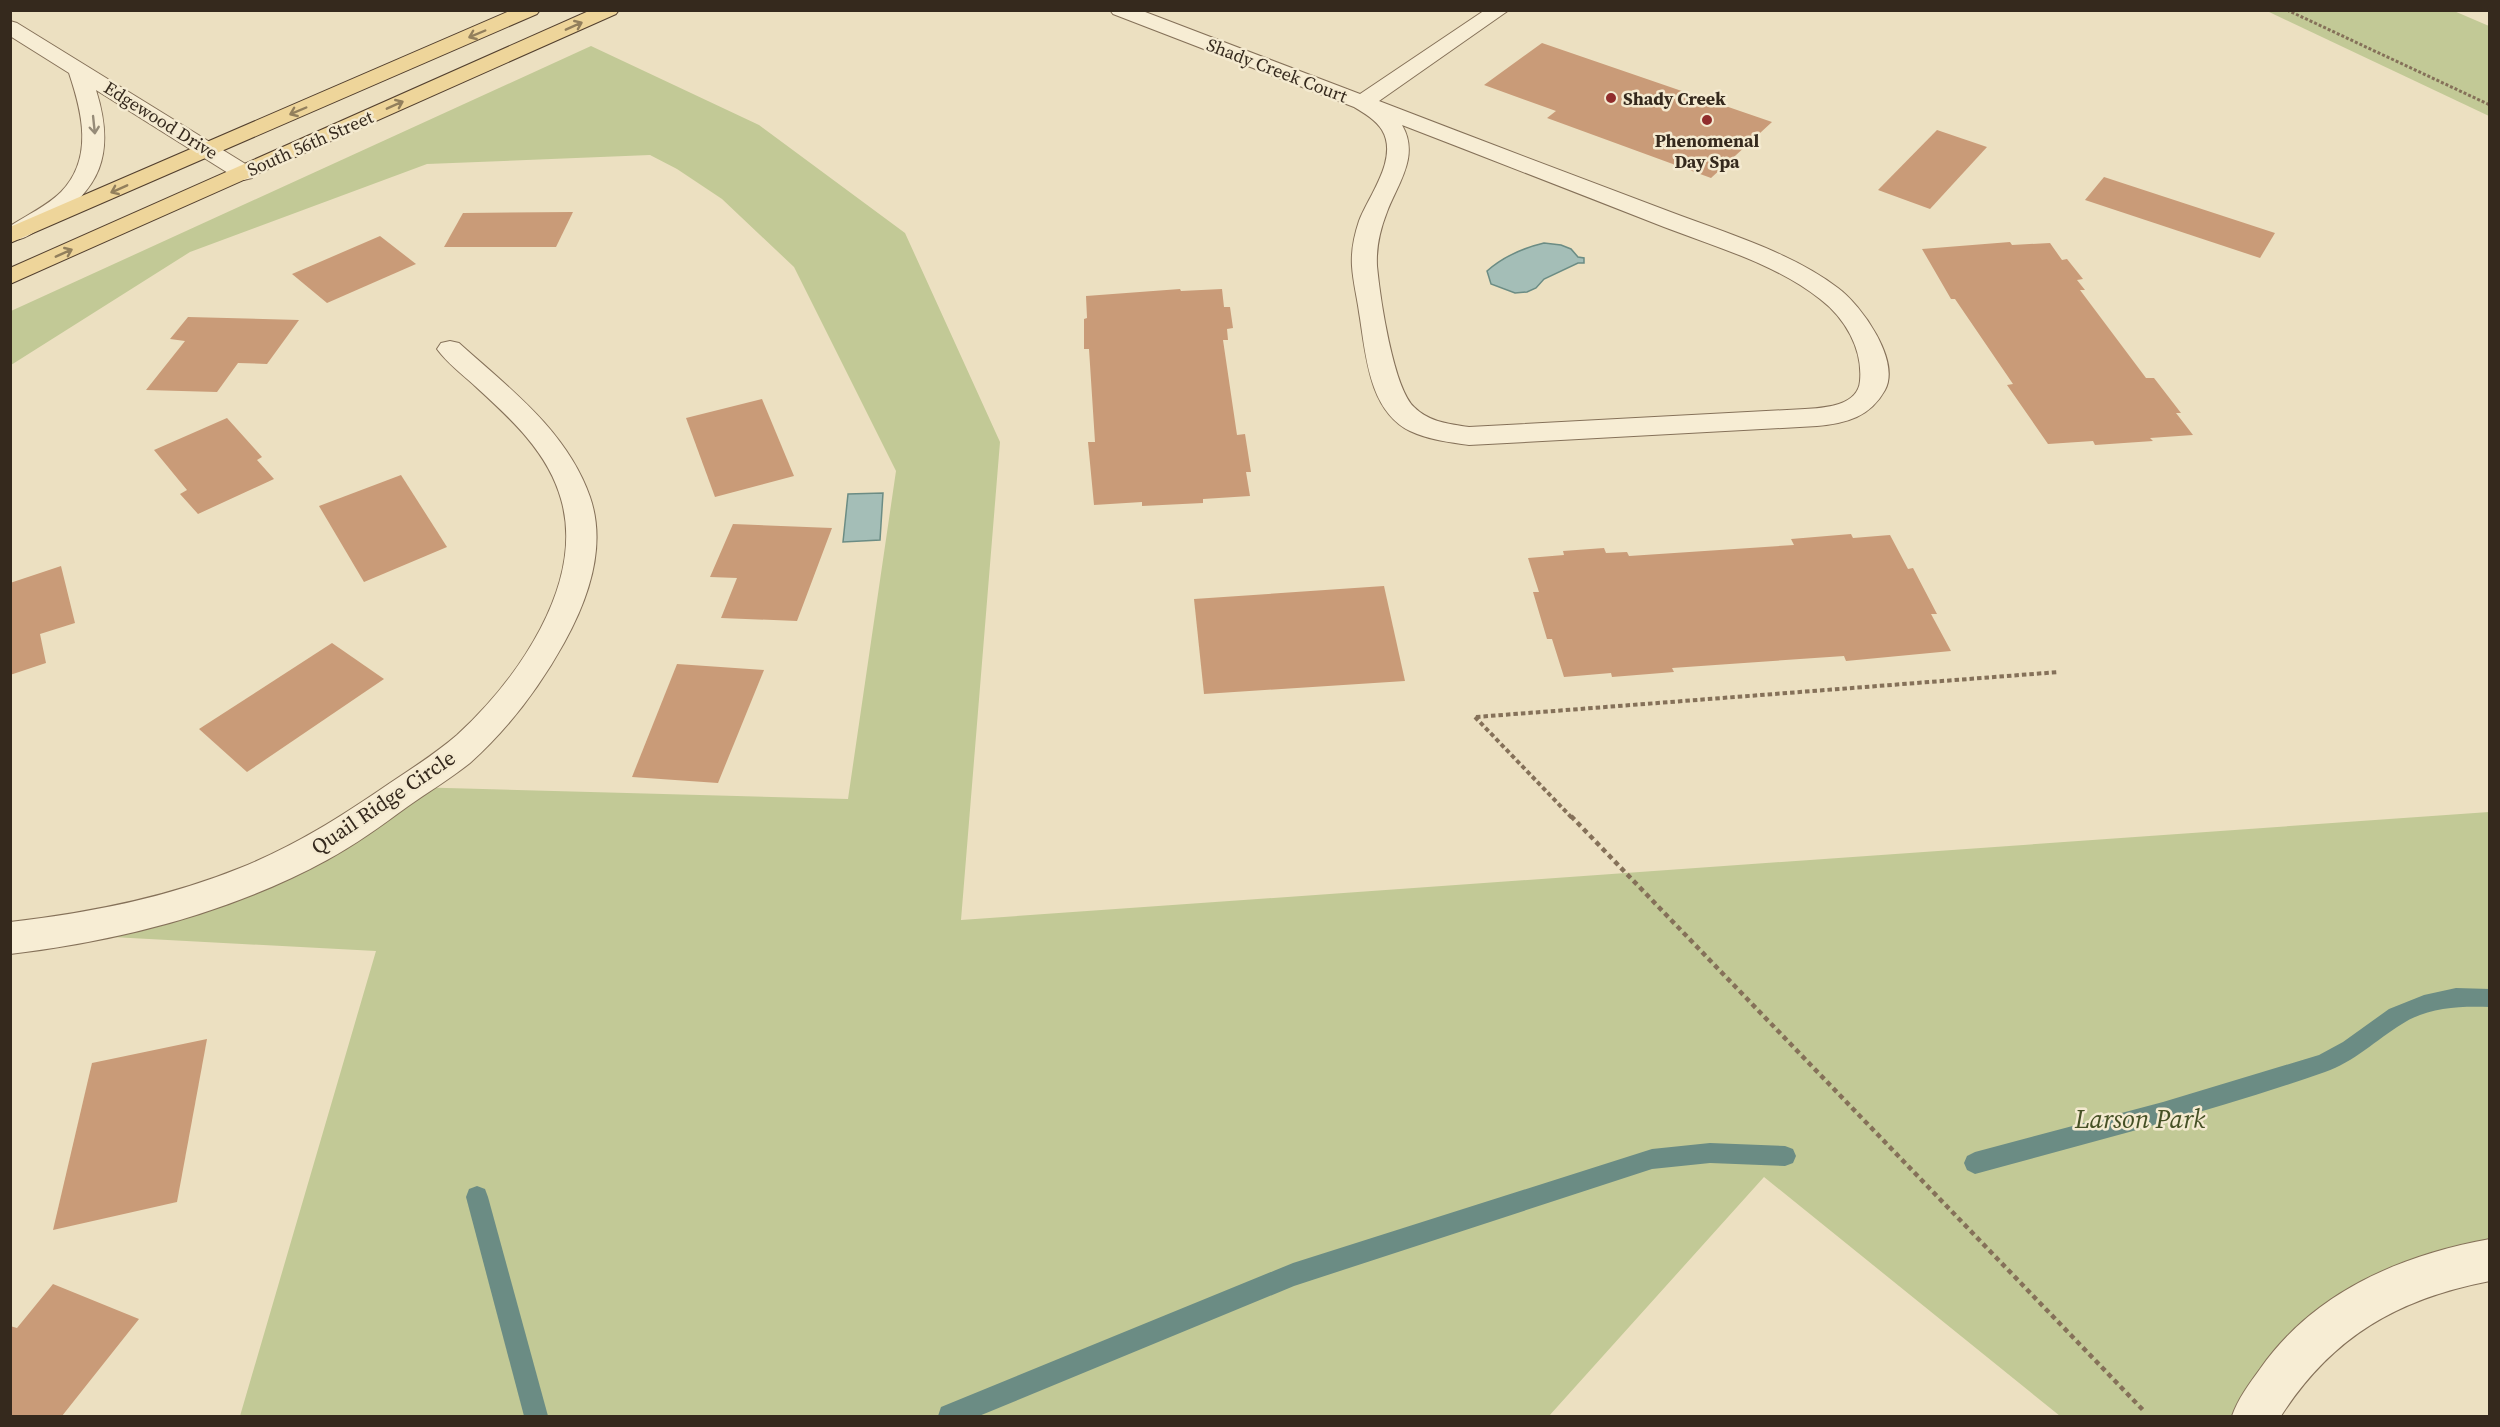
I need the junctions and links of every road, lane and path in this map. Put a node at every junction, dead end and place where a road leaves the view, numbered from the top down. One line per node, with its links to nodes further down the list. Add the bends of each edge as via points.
1 (530, 10): 10 (main road, South 56th Street, one-way to 10)
2 (609, 10): 11 (main road, South 56th Street, one-way to 2)
3 (1120, 10): 8 (street, Shady Creek Court)
4 (1499, 10): 8 (street)
5 (2287, 10): 9 (path)
6 (10, 27): 7 (street, Edgewood Drive)
7 (78, 69): 10 (street, Edgewood Drive); 12 (street, Edgewood Drive, one-way to 12, via 92,109 95,134 91,160 82,182 69,197)
8 (1362, 102): 8 (street, Shady Creek Court, via 1749,251 1810,280 1847,310 1861,330 1873,359 1875,386 1859,405 1830,416 1469,436 1433,431 1406,416 1383,379 1364,264 1366,238 1400,149 1398,136 1379,112)
9 (2490, 105)
10 (209, 149): 11 (street, Edgewood Drive); 12 (main road, South 56th Street, one-way to 12)
11 (244, 173): 13 (main road, South 56th Street, one-way to 11)
12 (11, 236)
13 (10, 277)
14 (450, 349): 16 (street, Quail Ridge Circle, via 538,433 556,456 576,497 581,519 575,584 556,629 519,687 449,760 360,822 288,864 170,908 105,925)
15 (2059, 672): 18 (path, via 1475,717)
16 (10, 938)
17 (2490, 1260): 19 (street, via 2440,1270 2340,1318 2296,1359)
18 (2143, 1410)
19 (2255, 1416)

